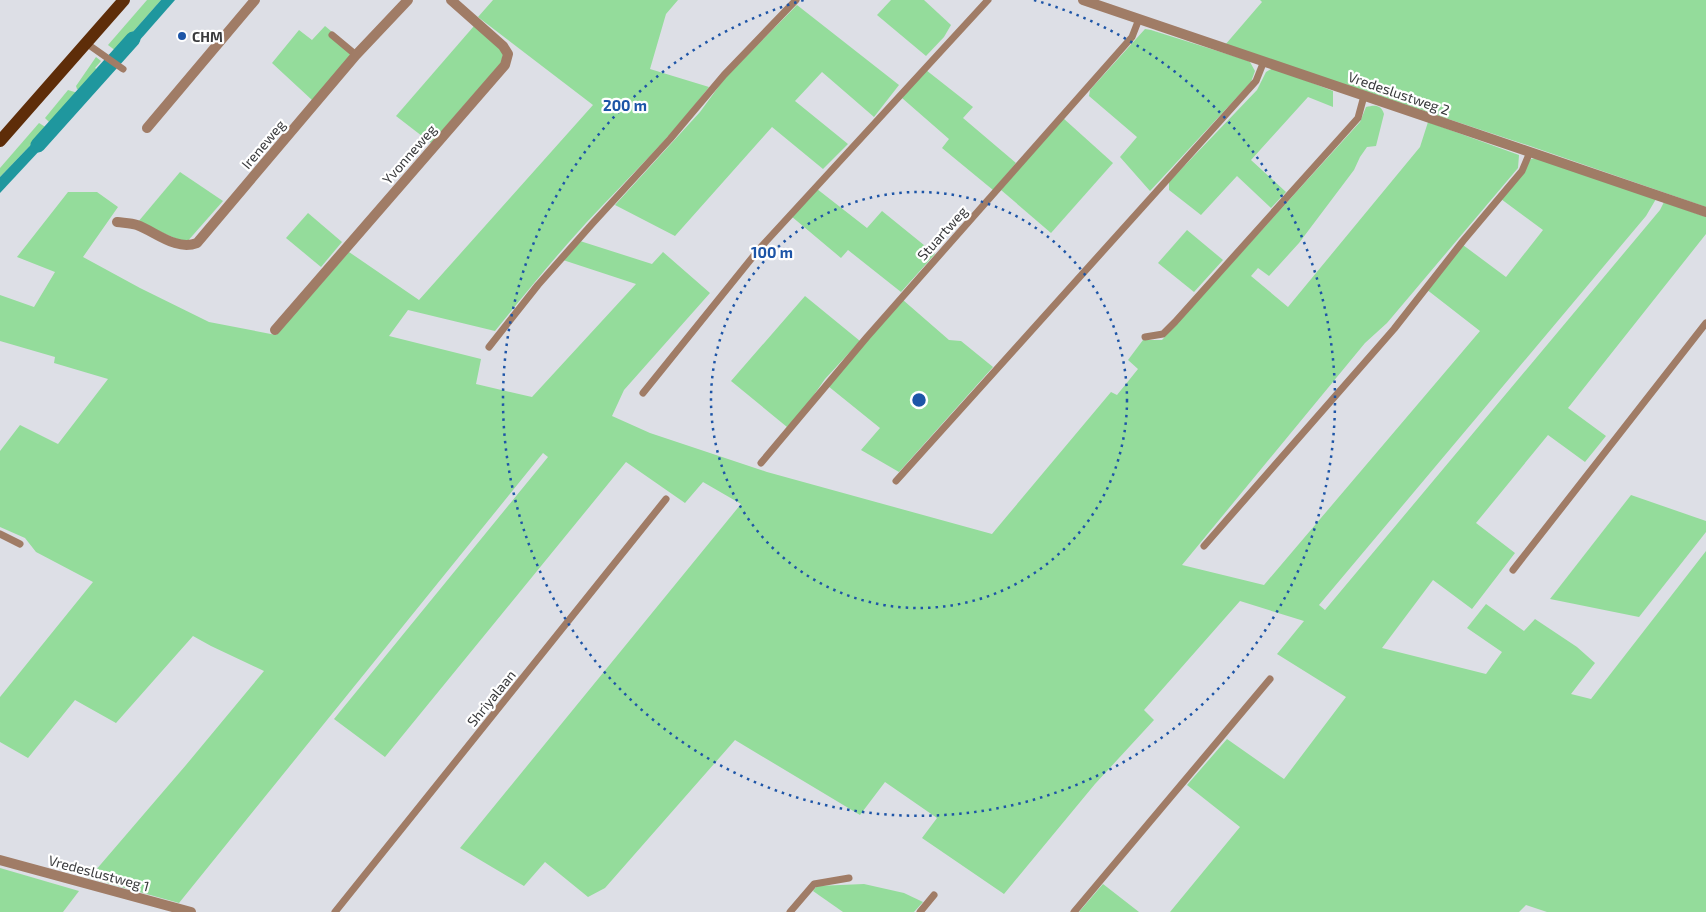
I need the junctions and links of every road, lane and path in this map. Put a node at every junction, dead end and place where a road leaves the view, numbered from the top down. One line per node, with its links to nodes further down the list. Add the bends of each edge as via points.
1 (124, 0): 10 (main road)
2 (255, 0): 15 (street)
3 (408, 0): 11 (street, Ireneweg)
4 (451, 0): 21 (street, Yvonneweg, via 503,46 508,54 505,65)
5 (796, 0): 23 (lane, via 724,75 538,285)
6 (988, 0): 24 (lane, via 760,248)
7 (1083, 0): 8 (street, Vredeslustweg 2)
8 (1139, 19): 12 (street, Vredeslustweg 2); 25 (lane, Stuartweg, via 1132,37 872,330)
9 (332, 35): 11 (lane)
10 (86, 43): 13 (lane); 16 (main road)
11 (356, 55): 19 (street, Ireneweg, via 196,243 188,247 136,225)
12 (1264, 61): 14 (street, Vredeslustweg 2); 26 (lane, via 1256,81)
13 (123, 69)
14 (1364, 96): 17 (street, Vredeslustweg 2); 22 (lane, via 1358,118 1175,322 1163,334)
15 (147, 128)
16 (0, 141)
17 (1530, 152): 18 (street, Vredeslustweg 2); 30 (lane, via 1522,172 1394,329)
18 (1706, 212)
19 (117, 222)
20 (1706, 323): 31 (lane)
21 (275, 330)
22 (1145, 337)
23 (489, 347)
24 (643, 392)
25 (761, 463)
26 (896, 481)
27 (666, 499): 37 (lane, Shriyalaan)
28 (0, 534): 29 (lane)
29 (20, 544)
30 (1204, 546)
31 (1514, 570)
32 (1270, 679): 40 (lane)
33 (0, 860): 36 (street, Vredeslustweg 1)
34 (849, 878): 38 (lane, via 814,884)
35 (934, 896): 39 (lane)
36 (191, 912)
37 (335, 912)
38 (790, 912)
39 (920, 912)
40 (1074, 912)

